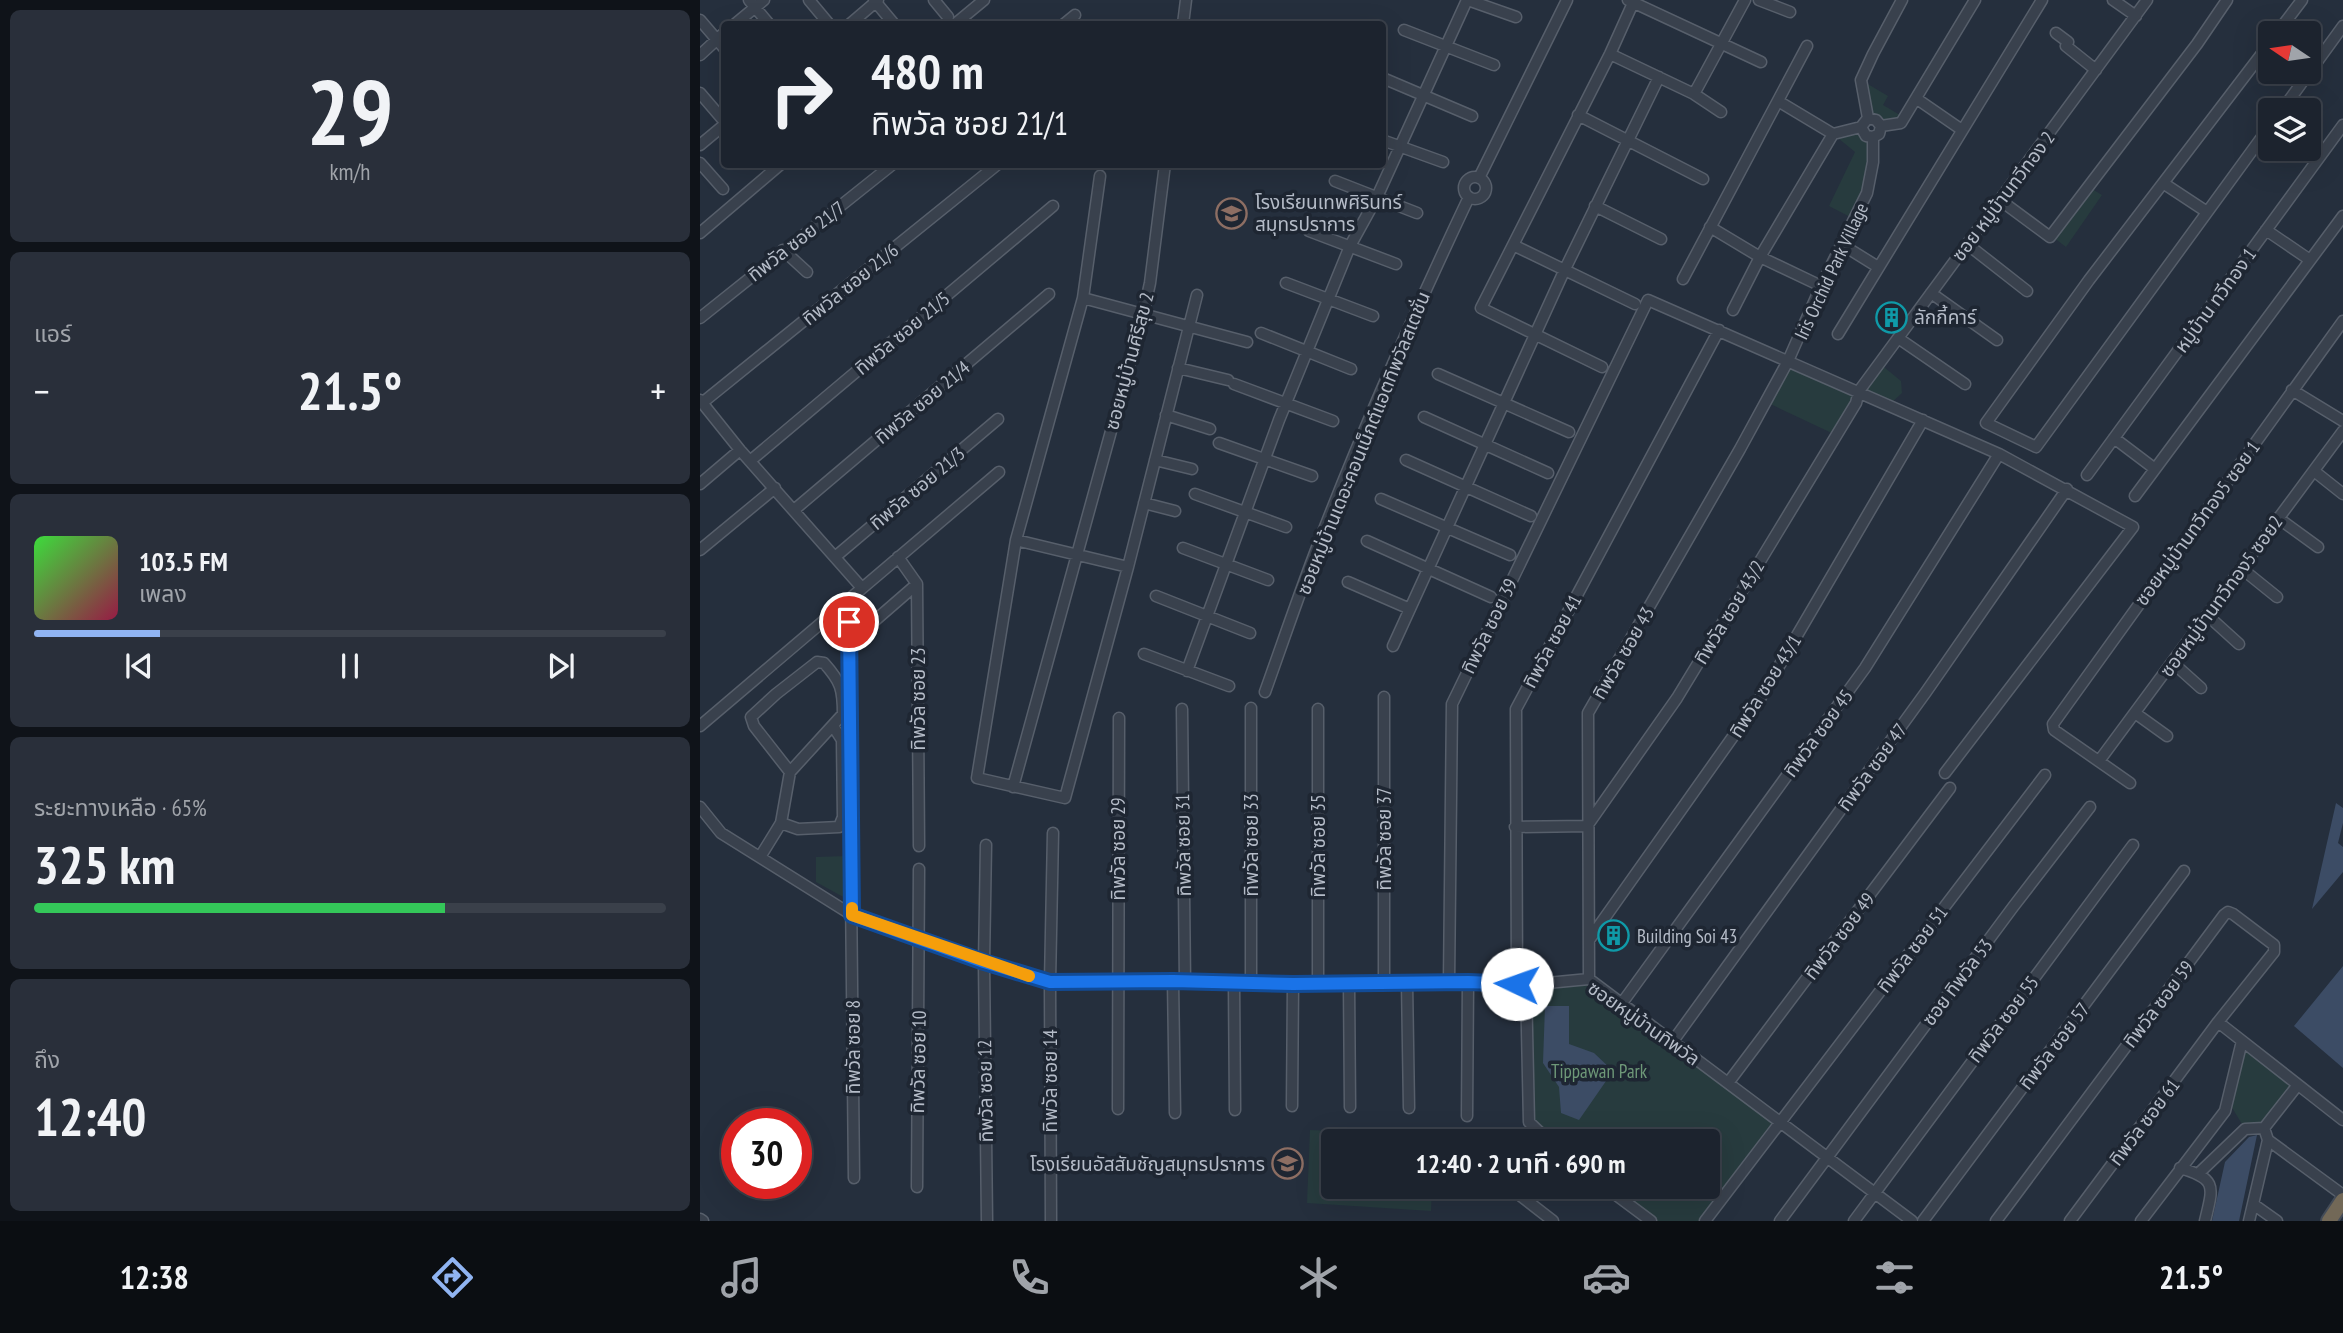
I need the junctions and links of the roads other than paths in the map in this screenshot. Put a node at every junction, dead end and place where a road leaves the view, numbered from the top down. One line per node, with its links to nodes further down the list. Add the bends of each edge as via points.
1 (764, 0): 19 (street)
2 (809, 0): 28 (street)
3 (934, 0): 25 (street)
4 (984, 0): 25 (street)
5 (1186, 0): 32 (street)
6 (1468, 0): 23 (street); 40 (street)
7 (1567, 0): 80 (street, ซอยหมู่บ้านเดอะคอนเน็กต์แอตทิพวัลสเตชั่น)
8 (1745, 0): 39 (street)
9 (1759, 0): 20 (street)
10 (1902, 0): 59 (street, via 1861,80)
11 (1975, 0): 54 (street)
12 (2113, 0): 22 (street)
13 (2147, 0): 22 (street, ซอย หมู่บ้านทวีทอง 2)
14 (2227, 0): 87 (street, via 2050,237)
15 (2302, 0): 33 (street)
16 (876, 1): 29 (street); 30 (street)
17 (1630, 1): 39 (street); 42 (street)
18 (2037, 2): 65 (street)
19 (752, 4): 26 (street); 27 (street)
20 (1790, 12)
21 (1075, 15): 31 (street)
22 (2136, 16): 47 (street, ซอย หมู่บ้านทวีทอง 2)
23 (1516, 17)
24 (700, 20): 37 (street)
25 (952, 20)
26 (738, 21)
27 (766, 21)
28 (827, 21)
29 (853, 21)
30 (892, 21)
31 (1068, 21)
32 (1183, 21)
33 (2286, 21)
34 (2343, 26): 53 (street)
35 (1404, 30): 40 (street)
36 (2056, 33): 47 (street)
37 (721, 39)
38 (721, 41): 43 (street)
39 (1723, 43): 45 (street); 51 (street)
40 (1445, 46): 46 (street); 52 (street)
41 (1807, 46): 55 (street)
42 (1610, 54): 48 (street); 57 (street)
43 (700, 55)
44 (2258, 59): 83 (street)
45 (1761, 62)
46 (1494, 65)
47 (2096, 70): 87 (street, ซอย หมู่บ้านทวีทอง 2)
48 (1659, 77): 51 (street); 68 (street)
49 (1386, 79): 52 (street)
50 (700, 93): 60 (street)
51 (1693, 94): 56 (street)
52 (1424, 96): 58 (street); 72 (street)
53 (2290, 98)
54 (1917, 99): 63 (street, via 1901,123); 65 (street)
55 (1778, 101): 66 (street); 93 (street)
56 (1721, 112)
57 (1578, 115): 68 (street); 100 (street)
58 (1472, 116)
59 (1868, 118): 63 (street); 64 (street)
60 (721, 119)
61 (2343, 125): 94 (street, หมู่บ้าน ทวีทอง 1)
62 (721, 126): 71 (street)
63 (1881, 126): 67 (street)
64 (1861, 127): 66 (street); 67 (street, via 1866,136)
65 (1962, 130): 106 (street)
66 (1833, 134): 103 (street)
67 (1873, 137): 98 (street, Iris Orchid Park Village, via 1867,193)
68 (1628, 140): 81 (street); 89 (street)
69 (1386, 142): 72 (street)
70 (2258, 142): 90 (street)
71 (700, 145)
72 (1400, 147): 73 (street); 85 (street)
73 (1443, 162)
74 (700, 163): 84 (street)
75 (776, 168): 96 (street)
76 (888, 168): 102 (street, ทิพวัล ซอย 21/7)
77 (990, 168): 141 (street, ทิพวัล ซอย 21/6)
78 (1164, 168): 120 (street, ซอยหมู่บ้านศิรีสุข 2)
79 (1100, 177): 116 (street)
80 (1479, 178): 86 (street, ซอยหมู่บ้านเดอะคอนเน็กต์แอตทิพวัลสเตชั่น, via 1465,184); 86 (street, ซอยหมู่บ้านเดอะคอนเน็กต์แอตทิพวัลสเตชั่น, via 1484,193 1479,198)
81 (1703, 178)
82 (1335, 181): 85 (street)
83 (2163, 183): 90 (street); 90 (street, via 1986,423 2036,447)
84 (723, 188)
85 (1377, 197): 91 (street); 101 (street)
86 (1469, 197): 220 (street, ซอยหมู่บ้านเดอะคอนเน็กต์แอตทิพวัลสเตชั่น, via 1345,477)
87 (2000, 200): 99 (street, ซอย หมู่บ้านทวีทอง 2)
88 (1054, 206): 161 (street, ทิพวัล ซอย 21/5)
89 (1595, 206): 97 (street); 107 (street)
90 (2207, 212)
91 (1417, 213)
92 (2343, 216): 104 (street)
93 (1710, 227): 103 (street); 109 (street)
94 (2266, 230): 104 (street); 155 (street, หมู่บ้าน ทวีทอง 1)
95 (1309, 231): 101 (street)
96 (700, 233)
97 (1661, 239)
98 (1841, 244): 106 (street); 111 (street, Iris Orchid Park Village)
99 (1967, 244): 112 (street); 113 (street, ซอย หมู่บ้านทวีทอง 2)
100 (1513, 245): 107 (street); 128 (street, via 1481,308)
101 (1350, 246): 105 (street); 117 (street)
102 (783, 250): 108 (street); 122 (street, ทิพวัล ซอย 21/7)
103 (1760, 257): 111 (street); 119 (street)
104 (2310, 260): 165 (street)
105 (1396, 264)
106 (1878, 267): 127 (street)
107 (1565, 269): 118 (street); 128 (street)
108 (807, 272)
109 (1683, 279)
110 (1286, 283): 117 (street)
111 (1821, 286): 133 (street, Iris Orchid Park Village)
112 (2027, 291)
113 (1931, 293): 129 (street, ซอย หมู่บ้านทวีทอง 2); 130 (street)
114 (1049, 294): 180 (street, ทิพวัล ซอย 21/4)
115 (1197, 295): 124 (street)
116 (1083, 298): 120 (street); 187 (street)
117 (1328, 299): 121 (street); 132 (street)
118 (1635, 303)
119 (1733, 310)
120 (1143, 315): 124 (street); 192 (street, ซอยหมู่บ้านศิรีสุข 2)
121 (1373, 316)
122 (700, 318)
123 (2343, 321): 139 (street, ซอยหมู่บ้านทวีทอง5 ซอย 1)
124 (1189, 328): 131 (street); 135 (street)
125 (1719, 330): 133 (street); 241 (street, ทิพวัล ซอย 41, via 1517,706); 260 (street, ทิพวัล ซอย 39, via 1649,300 1452,704)
126 (1261, 333): 132 (street)
127 (1838, 334)
128 (1535, 335): 134 (street); 143 (street)
129 (1898, 338): 138 (street); 140 (street, ซอย หมู่บ้านทวีทอง 2)
130 (1997, 340)
131 (1247, 342)
132 (1307, 351): 136 (street); 142 (street)
133 (1788, 361): 140 (street); 240 (street, ทิพวัล ซอย 43, via 1588,713)
134 (1602, 367)
135 (1178, 368): 142 (street); 145 (street)
136 (1351, 369)
137 (1438, 374): 143 (street)
138 (1965, 384)
139 (2292, 390): 151 (street); 230 (street, ซอยหมู่บ้านทวีทอง5 ซอย 1, via 2052,727)
140 (1859, 391): 148 (street); 240 (street, ทิพวัล ซอย 43/2, via 1856,403 1677,698)
141 (701, 402): 144 (street)
142 (1286, 404): 150 (street); 160 (street)
143 (1504, 404): 154 (street); 157 (street)
144 (710, 412): 149 (street); 158 (street)
145 (1166, 415): 152 (street); 162 (street)
146 (1424, 417): 157 (street)
147 (998, 419): 194 (street, ทิพวัล ซอย 21/3)
148 (1923, 420): 159 (street); 251 (street, ทิพวัล ซอย 43/1, via 1761,697)
149 (700, 421)
150 (1332, 421)
151 (2343, 421)
152 (1210, 429)
153 (2343, 431): 166 (street, ซอยหมู่บ้านทวีทอง5 ซอย2)
154 (1569, 432)
155 (2114, 438): 165 (street); 169 (street, หมู่บ้าน ทวีทอง 1)
156 (1219, 443): 160 (street)
157 (1485, 445): 168 (street); 172 (street)
158 (740, 450): 161 (street); 171 (street)
159 (1999, 453): 174 (street); 268 (street, ทิพวัล ซอย 45, via 1865,668)
160 (1264, 459): 170 (street); 182 (street)
161 (750, 460): 173 (street)
162 (1155, 460): 164 (street); 179 (street)
163 (1406, 460): 172 (street)
164 (1192, 469)
165 (2155, 469): 177 (street)
166 (2314, 471): 176 (street); 184 (street, ซอยหมู่บ้านทวีทอง5 ซอย2)
167 (999, 472): 195 (street)
168 (1548, 473)
169 (2087, 475)
170 (1312, 476)
171 (700, 484)
172 (1465, 486): 183 (street); 186 (street)
173 (775, 488): 180 (street); 191 (street)
174 (2067, 489): 232 (street, via 2133,527); 270 (street, ทิพวัล ซอย 47)
175 (1195, 494): 182 (street)
176 (2343, 494)
177 (2135, 496)
178 (1381, 499): 186 (street)
179 (1144, 503): 181 (street); 197 (street)
180 (794, 509): 194 (street)
181 (1175, 510)
182 (1245, 512): 185 (street); 196 (street)
183 (1531, 516)
184 (2278, 518): 189 (street); 199 (street, ซอยหมู่บ้านทวีทอง5 ซอย2)
185 (1286, 527)
186 (1447, 527): 193 (street); 198 (street)
187 (1016, 540): 192 (street); 235 (street, via 977,776)
188 (1367, 541): 198 (street)
189 (2318, 547)
190 (1183, 548): 196 (street)
191 (700, 550)
192 (1076, 553): 197 (street); 235 (street, ซอยหมู่บ้านศิรีสุข 2)
193 (1510, 555)
194 (835, 557): 203 (street)
195 (898, 557): 202 (street); 203 (street)
196 (1226, 564): 200 (street); 210 (street)
197 (1128, 567): 235 (street, via 1065,798)
198 (1428, 568): 205 (street); 208 (street)
199 (2241, 568): 206 (street); 209 (street, ซอยหมู่บ้านทวีทอง5 ซอย2)
200 (1268, 580)
201 (1348, 582): 208 (street)
202 (917, 584): 212 (street); 245 (street, ทิพวัล ซอย 23)
203 (862, 588): 207 (street)
204 (1156, 596): 210 (street)
205 (1491, 597)
206 (2277, 597)
207 (848, 600): 212 (street, ทิพวัล ซอย 8); 227 (street)
208 (1410, 609): 214 (street)
209 (2207, 615): 213 (street); 216 (street, ซอยหมู่บ้านทวีทอง5 ซอย2)
210 (1208, 616): 211 (street); 217 (street)
211 (1250, 633)
212 (849, 643): 249 (street, ทิพวัล ซอย 8)
213 (2239, 644)
214 (1394, 646)
215 (1144, 654): 217 (street)
216 (2172, 662): 219 (street); 225 (street, ซอยหมู่บ้านทวีทอง5 ซอย2)
217 (1187, 671): 218 (street)
218 (1229, 686)
219 (2201, 688)
220 (1265, 692)
221 (1384, 697): 258 (street, ทิพวัล ซอย 37)
222 (1251, 708): 263 (street, ทิพวัล ซอย 33)
223 (1182, 709): 257 (street, ทิพวัล ซอย 31)
224 (1318, 709): 266 (street, ทิพวัล ซอย 35)
225 (2135, 713): 229 (street); 230 (street, ซอยหมู่บ้านทวีทอง5 ซอย2)
226 (1119, 718): 254 (street, ทิพวัล ซอย 29)
227 (700, 726)
228 (833, 726): 231 (street); 231 (street, via 843,714 843,693 837,677 820,662 754,713 754,726); 239 (street, via 842,740 843,817 839,827 798,829)
229 (2167, 737)
230 (2099, 761): 234 (street)
231 (790, 772): 239 (street)
232 (1945, 772)
233 (2045, 775): 282 (street, ทิพวัล ซอย 51)
234 (2130, 783)
235 (1013, 787)
236 (1950, 788): 272 (street, ทิพวัล ซอย 49)
237 (700, 807): 246 (street, ซอยหมู่บ้านทิพวัล, via 721,833)
238 (2090, 807): 286 (street, ซอย ทิพวัล 53)
239 (781, 823): 246 (street)
240 (1587, 826): 241 (street); 251 (street, ทิพวัล ซอย 43)
241 (1515, 827): 267 (street, ทิพวัล ซอย 41)
242 (1053, 833): 256 (street, ทิพวัล ซอย 14)
243 (986, 845): 252 (street, ทิพวัล ซอย 12)
244 (2133, 845): 291 (street, ทิพวัล ซอย 55)
245 (919, 846)
246 (760, 857): 249 (street, ซอยหมู่บ้านทิพวัล)
247 (919, 869): 250 (street)
248 (2184, 871): 304 (street, ทิพวัล ซอย 57)
249 (852, 915): 250 (street, ซอยหมู่บ้านทิพวัล); 289 (street, ทิพวัล ซอย 8)
250 (920, 938): 252 (street, ซอยหมู่บ้านทิพวัล); 290 (street, ทิพวัล ซอย 10)
251 (1588, 940): 253 (street, ทิพวัล ซอย 43)
252 (984, 962): 256 (street, ซอยหมู่บ้านทิพวัล); 296 (street, ทิพวัล ซอย 12)
253 (1589, 979): 267 (street, ซอยหมู่บ้านทิพวัล); 268 (street, ซอยหมู่บ้านทิพวัล)
254 (1118, 981): 255 (street, ซอยหมู่บ้านทิพวัล); 256 (street, ซอยหมู่บ้านทิพวัล); 276 (street, ทิพวัล ซอย 29)
255 (1173, 981): 257 (street, ซอยหมู่บ้านทิพวัล); 279 (street)
256 (1050, 982): 297 (street, ทิพวัล ซอย 14)
257 (1185, 982): 262 (street, ซอยหมู่บ้านทิพวัล)
258 (1384, 982): 259 (street, ซอยหมู่บ้านทิพวัล); 264 (street, ซอยหมู่บ้านทิพวัล)
259 (1407, 982): 260 (street, ซอยหมู่บ้านทิพวัล); 277 (street)
260 (1450, 982): 261 (street, ซอยหมู่บ้านทิพวัล)
261 (1468, 982): 267 (street, ซอยหมู่บ้านทิพวัล); 280 (street)
262 (1234, 983): 263 (street, ซอยหมู่บ้านทิพวัล); 278 (street)
263 (1251, 983): 265 (street, ซอยหมู่บ้านทิพวัล)
264 (1349, 983): 266 (street, ซอยหมู่บ้านทิพวัล); 275 (street)
265 (1293, 984): 266 (street, ซอยหมู่บ้านทิพวัล); 274 (street)
266 (1318, 984)
267 (1521, 985): 284 (street, ทิพวัล ซอย 41, via 1529,1122)
268 (1622, 1003): 270 (street, ซอยหมู่บ้านทิพวัล)
269 (2218, 1022): 271 (street); 305 (street, ทิพวัล ซอย 59, via 2275,948 2228,912); 306 (street, ทิพวัล ซอย 61)
270 (1673, 1041): 272 (street, ซอยหมู่บ้านทิพวัล)
271 (2242, 1041): 273 (street); 287 (street, via 2225,1111)
272 (1728, 1083): 282 (street, ซอยหมู่บ้านทิพวัล)
273 (2297, 1086): 281 (street); 283 (street)
274 (1292, 1106)
275 (1350, 1107)
276 (1118, 1108)
277 (1409, 1108)
278 (1235, 1110)
279 (1175, 1113)
280 (1467, 1116)
281 (2343, 1120)
282 (1780, 1122): 286 (street, ซอยหมู่บ้านทิพวัล); 300 (street, ทิพวัล ซอย 51)
283 (2264, 1128): 285 (street); 288 (street, via 2245,1129)
284 (1536, 1129)
285 (2268, 1140): 292 (street); 295 (street)
286 (1827, 1158): 291 (street, ซอยหมู่บ้านทิพวัล); 301 (street, ซอย ทิพวัล 53)
287 (2180, 1168): 288 (street); 307 (street)
288 (2199, 1173): 308 (street, via 2212,1190)
289 (854, 1178)
290 (917, 1187)
291 (1874, 1193): 302 (street, ทิพวัล ซอย 55); 303 (street, ซอยหมู่บ้านทิพวัล)
292 (2343, 1198): 311 (highway)
293 (1525, 1199): 298 (street)
294 (1621, 1199): 299 (street)
295 (2253, 1204): 309 (street); 310 (street)
296 (987, 1221)
297 (1051, 1221)
298 (1553, 1221)
299 (1651, 1221)
300 (1705, 1221)
301 (1780, 1221)
302 (1854, 1221)
303 (1912, 1221)
304 (1923, 1221)
305 (1996, 1221)
306 (2070, 1221)
307 (2141, 1221)
308 (2205, 1221)
309 (2249, 1221)
310 (2277, 1221)
311 (2329, 1221)

